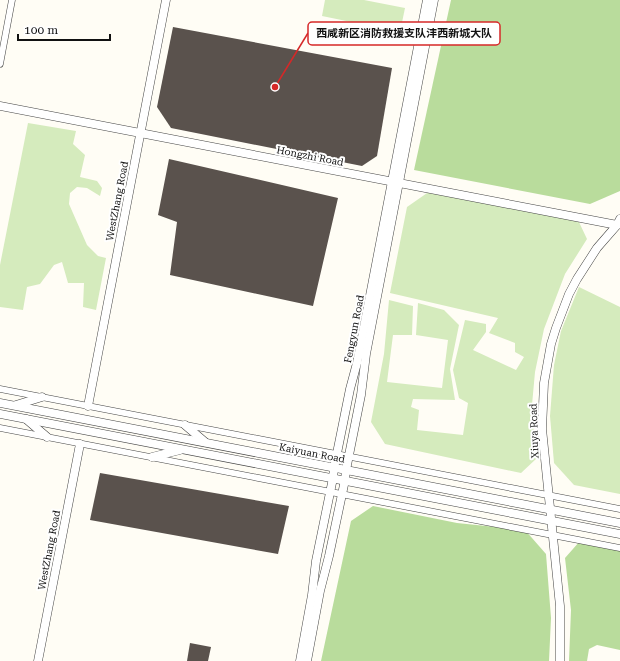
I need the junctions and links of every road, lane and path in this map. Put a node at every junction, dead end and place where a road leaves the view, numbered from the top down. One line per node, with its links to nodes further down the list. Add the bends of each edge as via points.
1 (12, 0): 5 (street)
2 (166, 0): 7 (street, WestZhang Road)
3 (427, 0): 8 (street, Fengyun Road)
4 (434, 0): 8 (street, Fengyun Road)
5 (0, 64)
6 (0, 106): 7 (street, Hongzhi Road)
7 (141, 132): 8 (street, Hongzhi Road); 14 (street, WestZhang Road)
8 (396, 183): 9 (street, Hongzhi Road); 23 (street, Fengyun Road); 24 (street, Fengyun Road, via 361,395)
9 (618, 222): 32 (street, Xiuya Road, via 577,279 561,313 551,344 542,405)
10 (0, 389): 11 (street, Kaiyuan Road)
11 (42, 397): 13 (street); 14 (street, Kaiyuan Road)
12 (0, 403): 13 (street, Kaiyuan Road)
13 (14, 406): 20 (street, Kaiyuan Road)
14 (88, 406): 17 (street, Kaiyuan Road)
15 (0, 414): 16 (street, Kaiyuan Road)
16 (25, 418): 19 (street); 22 (street, Kaiyuan Road)
17 (185, 425): 20 (street); 23 (street, Kaiyuan Road)
18 (0, 428): 19 (street)
19 (47, 437): 21 (street)
20 (206, 443): 26 (street, Kaiyuan Road)
21 (80, 444): 25 (street); 40 (street, WestZhang Road)
22 (183, 449): 25 (street); 28 (street, Kaiyuan Road)
23 (336, 454): 24 (street, Kaiyuan Road); 26 (street, Fengyun Road)
24 (348, 457): 27 (street, Fengyun Road); 32 (street, Kaiyuan Road)
25 (152, 458): 30 (street)
26 (334, 468): 27 (street, Kaiyuan Road); 28 (street, Fengyun Road)
27 (346, 470): 29 (street, Fengyun Road); 33 (street, Kaiyuan Road)
28 (333, 478): 29 (street, Kaiyuan Road); 30 (street, Fengyun Road)
29 (345, 480): 31 (street, Fengyun Road); 35 (street, Kaiyuan Road)
30 (330, 492): 31 (street); 41 (street, Fengyun Road)
31 (342, 494): 38 (street); 42 (street, Fengyun Road)
32 (548, 494): 33 (street, Xiuya Road); 34 (street, Kaiyuan Road)
33 (550, 509): 35 (street, Xiuya Road); 36 (street, Kaiyuan Road)
34 (620, 509)
35 (551, 520): 37 (street, Kaiyuan Road); 38 (street, Xiuya Road)
36 (620, 523)
37 (620, 534)
38 (552, 535): 39 (street); 43 (street, Xiuya Road, via 560,606)
39 (620, 548)
40 (38, 661)
41 (300, 661)
42 (307, 661)
43 (560, 661)

